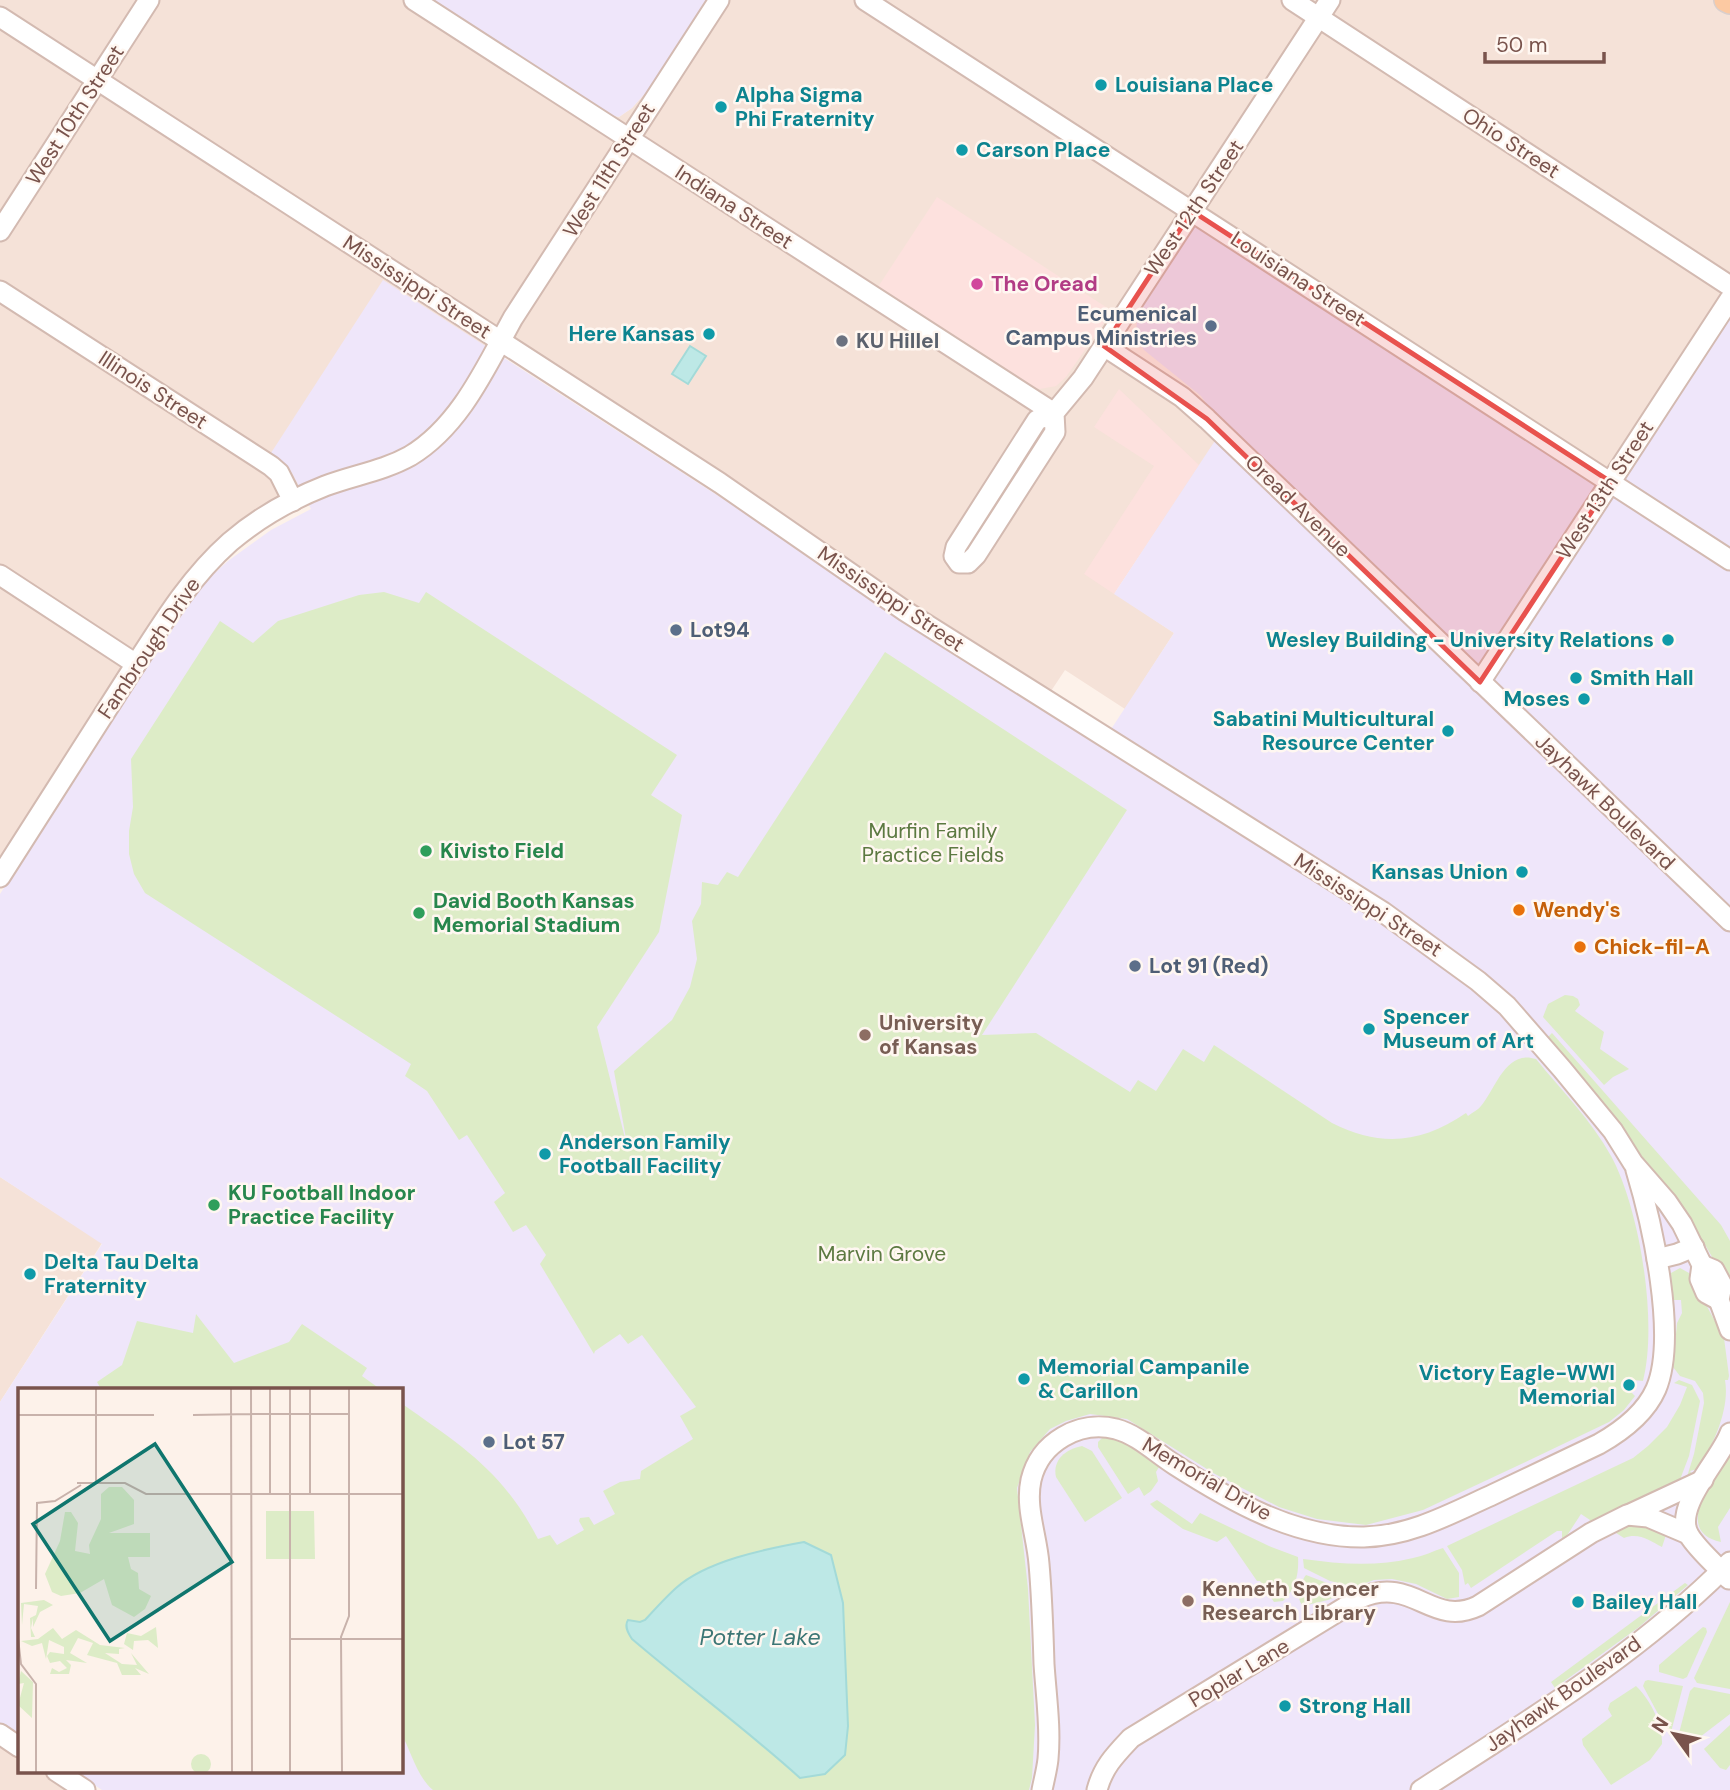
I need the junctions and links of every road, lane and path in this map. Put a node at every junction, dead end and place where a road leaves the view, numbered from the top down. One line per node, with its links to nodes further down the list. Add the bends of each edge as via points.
1 (149, 0): 9 (street, West 10th Street)
2 (414, 0): 10 (street, Indiana Street)
3 (719, 0): 10 (street, West 11th Street)
4 (865, 0): 11 (street, Louisiana Street)
5 (1292, 0): 8 (street, Ohio Street)
6 (1330, 0): 8 (street, West 12th Street)
7 (0, 17): 9 (street, Mississippi Street)
8 (1319, 18): 11 (street, West 12th Street); 13 (street, Ohio Street)
9 (98, 80): 12 (street, West 10th Street); 16 (street, Mississippi Street)
10 (629, 139): 16 (street, West 11th Street); 18 (street, Indiana Street)
11 (1192, 211): 17 (street, West 12th Street); 19 (street, Louisiana Street)
12 (0, 231)
13 (1730, 285)
14 (0, 291): 20 (street, Illinois Street, via 271,466)
15 (1730, 299): 19 (street, West 13th Street)
16 (500, 341): 20 (street, Fambrough Drive, via 452,420 426,444 383,469); 27 (street, Mississippi Street, via 917,618 1423,939 1507,1006 1596,1110)
17 (1104, 346): 18 (street, West 12th Street); 24 (street, Oread Avenue, via 1208,419)
18 (1054, 413): 18 (street, West 12th Street, via 1037,420 956,547 954,556 959,563 968,563 976,555 1055,432)
19 (1611, 482): 21 (street, Louisiana Street); 24 (street, West 13th Street)
20 (293, 501): 23 (street, Fambrough Drive, via 244,532 210,562)
21 (1730, 560)
22 (0, 575): 23 (street)
23 (136, 664): 25 (street, Fambrough Drive)
24 (1480, 682): 26 (street, Jayhawk Boulevard)
25 (2, 871)
26 (1730, 921)
27 (1633, 1163): 28 (street, Mississippi Street, via 1667,1202); 29 (street, Memorial Drive, via 1649,1211)
28 (1694, 1247): 29 (street); 30 (street, Mississippi Street, via 1702,1265 1714,1270 1722,1285 1719,1300)
29 (1657, 1259): 40 (street, Memorial Drive, via 1664,1351 1656,1390 1641,1413 1599,1444 1407,1531 1355,1537 1300,1528 1226,1495 1115,1429 1080,1429 1057,1440 1034,1468 1029,1497 1039,1559 1046,1699 1048,1758)
30 (1730, 1330)
31 (1730, 1433): 32 (street)
32 (1703, 1480): 33 (street, Poplar Lane); 34 (street, via 1689,1504)
33 (1627, 1515): 34 (street, via 1648,1517); 41 (street, Poplar Lane, via 1470,1610 1444,1611 1401,1592 1360,1598 1131,1738 1107,1763)
34 (1688, 1534): 35 (street)
35 (1727, 1571): 42 (street, Jayhawk Boulevard, via 1591,1679)
36 (0, 1734): 37 (street)
37 (18, 1746)
38 (58, 1772): 39 (street)
39 (85, 1790)
40 (1042, 1790)
41 (1097, 1790)
42 (1421, 1790)

